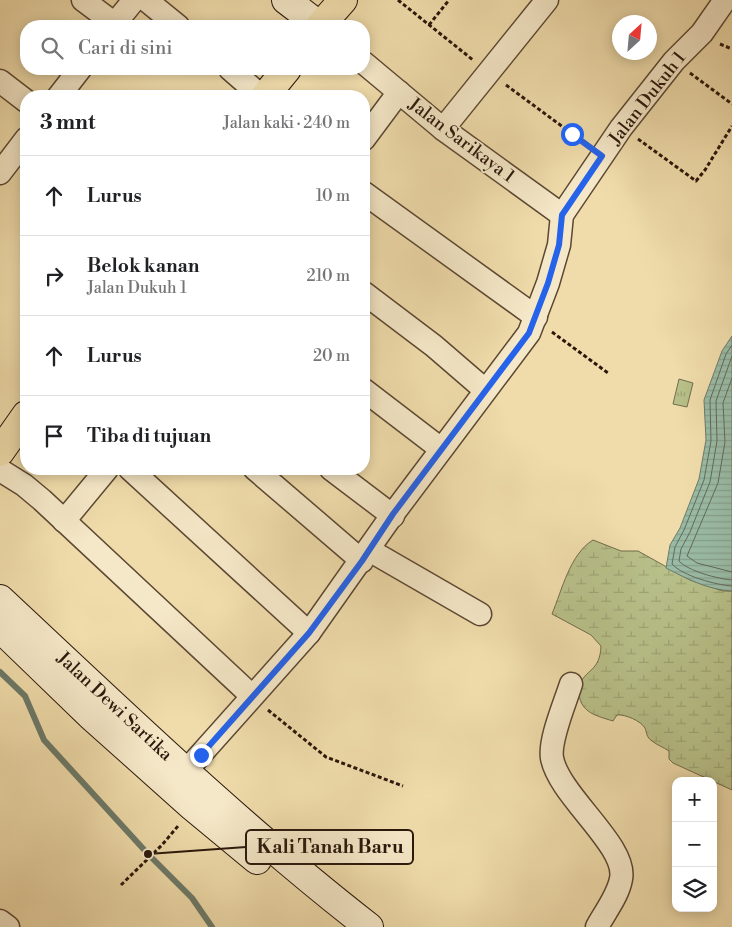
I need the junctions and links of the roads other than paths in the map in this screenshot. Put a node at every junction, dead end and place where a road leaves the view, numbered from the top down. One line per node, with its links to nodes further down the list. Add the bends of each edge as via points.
1 (83, 0): 8 (street)
2 (134, 0): 9 (street)
3 (146, 0): 10 (street)
4 (286, 0): 11 (main road)
5 (343, 0): 12 (highway)
6 (547, 0): 23 (street)
7 (725, 0): 28 (street, Jalan Dukuh 1, via 702,33 674,61 622,128)
8 (108, 20)
9 (118, 20)
10 (171, 20)
11 (312, 20)
12 (321, 20)
13 (370, 68): 21 (street, Jalan Sarikaya 1)
14 (76, 75): 18 (street)
15 (237, 75): 19 (street)
16 (281, 75): 20 (highway)
17 (0, 80): 22 (street)
18 (64, 90)
19 (256, 90)
20 (268, 90)
21 (399, 92): 23 (street, Jalan Sarikaya 1); 24 (street)
22 (20, 96)
23 (443, 129): 28 (street, Jalan Sarikaya 1)
24 (370, 131)
25 (20, 147): 26 (street)
26 (0, 173)
27 (370, 197): 30 (street)
28 (562, 215): 30 (street, Jalan Dukuh 1, via 559,245)
29 (370, 298): 31 (street)
30 (536, 317): 31 (street, Jalan Dukuh 1, via 529,333)
31 (485, 390): 34 (street, Jalan Dukuh 1)
32 (370, 395): 34 (street)
33 (20, 424): 35 (highway)
34 (441, 449): 41 (street, Jalan Dukuh 1)
35 (0, 452)
36 (0, 470): 42 (street, via 24,485)
37 (102, 475): 42 (street)
38 (137, 475): 47 (street)
39 (263, 475): 43 (street)
40 (339, 475): 41 (street)
41 (392, 516): 43 (street, Jalan Dukuh 1)
42 (64, 521): 49 (street)
43 (365, 555): 45 (street); 47 (street, Jalan Dukuh 1)
44 (0, 599): 50 (main road, Jalan Dewi Sartika)
45 (480, 614)
46 (0, 628): 53 (main road, Jalan Dewi Sartika, via 90,715 193,807)
47 (309, 633): 49 (street, Jalan Dukuh 1)
48 (571, 684): 55 (street, via 553,739 552,758 562,781 617,855 622,871 619,886)
49 (252, 696): 50 (street, Jalan Dukuh 1)
50 (185, 772): 54 (main road, Jalan Dewi Sartika)
51 (0, 921): 52 (street)
52 (8, 927)
53 (340, 927)
54 (369, 927)
55 (597, 927)

